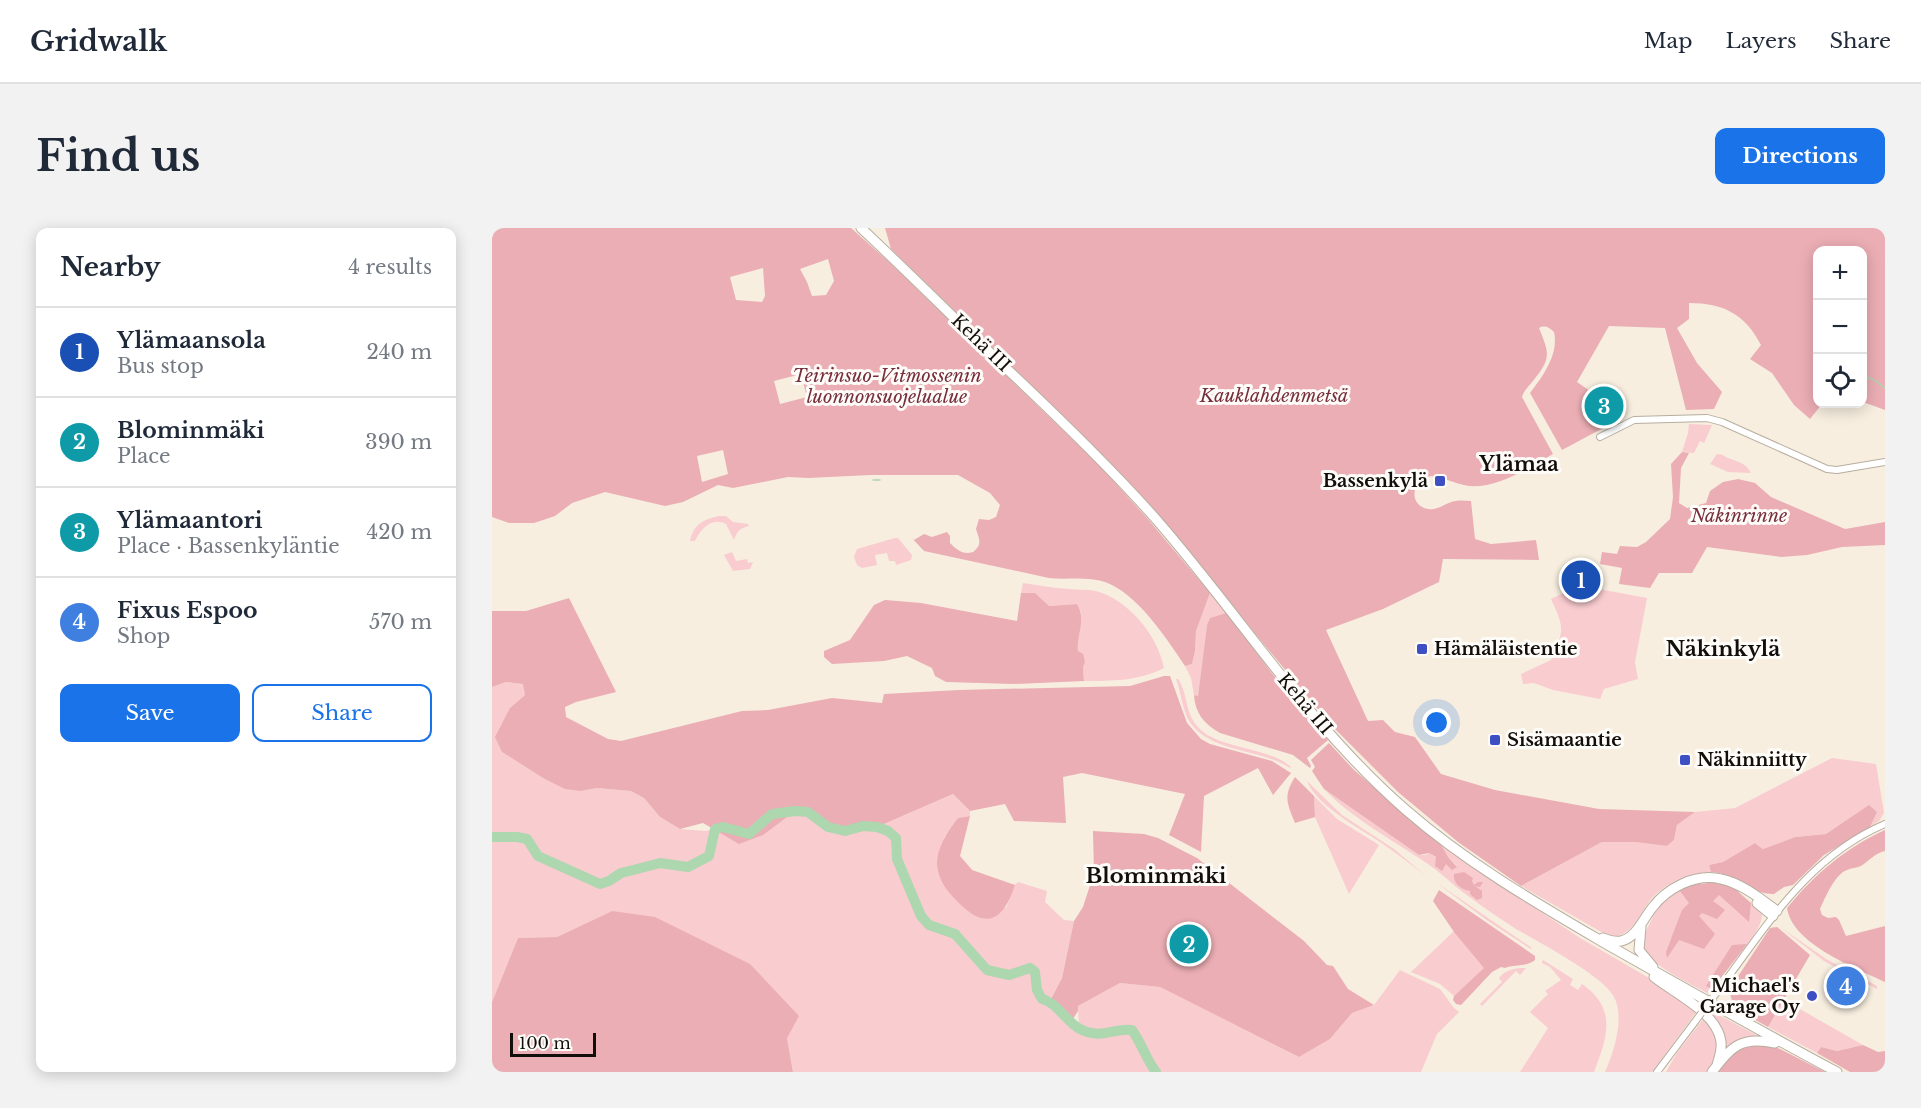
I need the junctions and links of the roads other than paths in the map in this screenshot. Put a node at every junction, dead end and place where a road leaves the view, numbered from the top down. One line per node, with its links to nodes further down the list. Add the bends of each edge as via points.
1 (864, 231): 7 (highway, Kehä III, via 1129,489 1312,714 1374,780 1462,855)
2 (1600, 437): 3 (street, via 1634,420 1707,418 1827,469)
3 (1885, 462)
4 (1885, 824): 5 (street, via 1833,855 1806,878)
5 (1775, 914): 6 (highway, via 1726,880 1699,879 1661,898); 12 (street, bridge)
6 (1642, 924): 7 (highway, via 1620,941); 9 (highway, via 1639,950)
7 (1592, 935): 8 (highway, Kehä III)
8 (1639, 963): 9 (highway, Kehä III); 11 (highway, via 1714,1024 1721,1040)
9 (1661, 975): 10 (highway, Kehä III)
10 (1789, 1046): 11 (highway, via 1751,1040 1737,1046); 13 (highway, Kehä III)
11 (1714, 1069)
12 (1657, 1072)
13 (1837, 1072)

